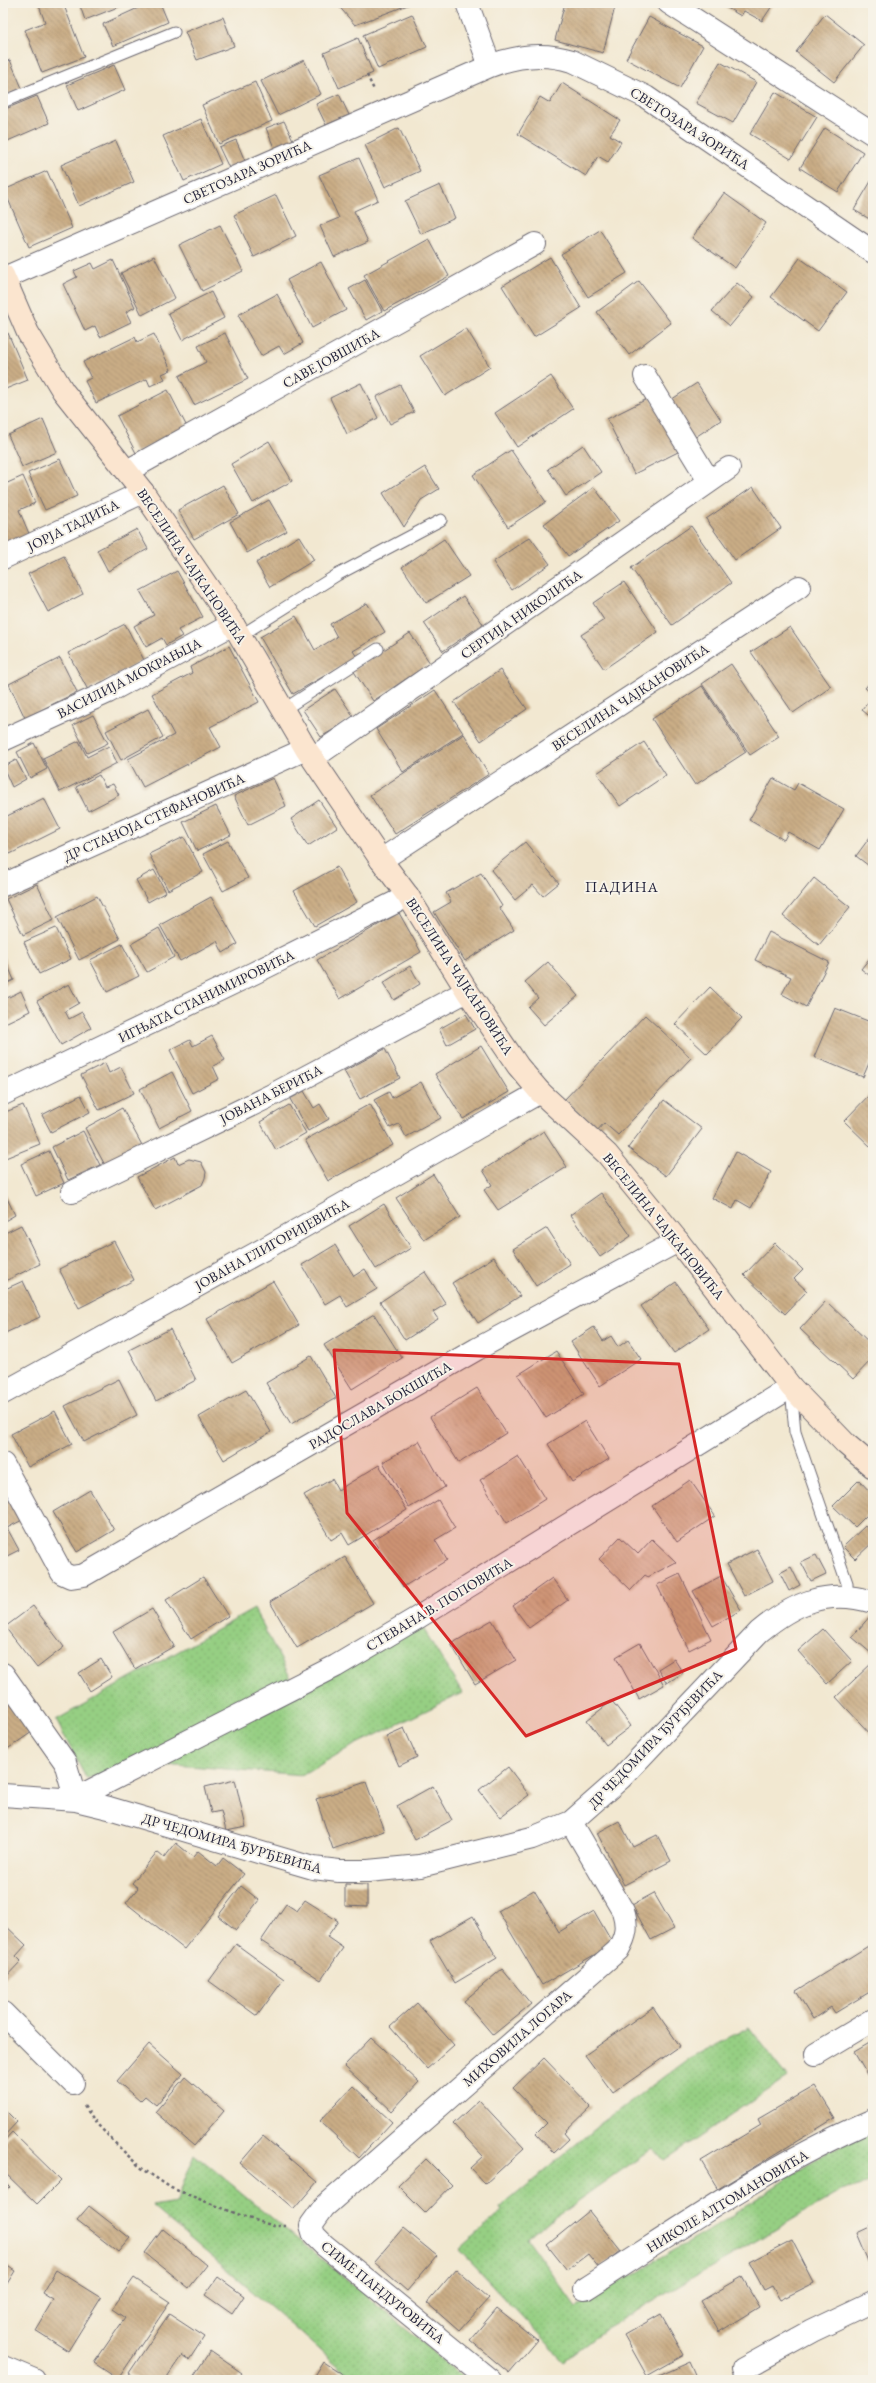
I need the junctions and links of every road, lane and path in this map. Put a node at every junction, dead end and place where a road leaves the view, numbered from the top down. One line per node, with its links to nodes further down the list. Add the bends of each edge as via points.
1 (467, 3): 4 (street)
2 (669, 3): 8 (street)
3 (174, 32): 7 (lane)
4 (490, 66): 10 (street, СВЕТОЗАРА ЗОРИЋА, via 516,57 543,55 572,61 606,75 646,97); 11 (street, СВЕТОЗАРА ЗОРИЋА)
5 (367, 75): 6 (path)
6 (375, 92)
7 (3, 102)
8 (873, 134)
9 (535, 244): 15 (street, САВЕ ЈОВШИЋА)
10 (873, 252)
11 (4, 276): 12 (street, ВЕСЕЛИНА ЧАЈКАНОВИЋА)
12 (9, 306): 15 (street, ВЕСЕЛИНА ЧАЈКАНОВИЋА, via 63,392)
13 (645, 376): 16 (street)
14 (729, 468): 16 (street, СЕРГИЈА НИКОЛИЋА)
15 (127, 472): 17 (street, ВЕСЕЛИНА ЧАЈКАНОВИЋА)
16 (709, 481): 25 (street, СЕРГИЈА НИКОЛИЋА)
17 (143, 492): 19 (street, ЈОРЈА ТАДИЋА); 21 (street, ВЕСЕЛИНА ЧАЈКАНОВИЋА)
18 (441, 520): 21 (lane)
19 (3, 558)
20 (799, 587): 26 (street, ВЕСЕЛИНА ЧАЈКАНОВИЋА)
21 (236, 630): 23 (street, ВЕСЕЛИНА ЧАЈКАНОВИЋА); 24 (street, ВАСИЛИЈА МОКРАЊЦА)
22 (378, 649): 23 (lane)
23 (283, 710): 25 (street, ВЕСЕЛИНА ЧАЈКАНОВИЋА)
24 (3, 740)
25 (309, 754): 26 (street, ВЕСЕЛИНА ЧАЈКАНОВИЋА); 27 (street, ДР СТАНОЈА СТЕФАНОВИЋА)
26 (381, 860): 28 (street, ВЕСЕЛИНА ЧАЈКАНОВИЋА)
27 (3, 885)
28 (408, 896): 29 (street, ВЕСЕЛИНА ЧАЈКАНОВИЋА); 31 (street, ИГЊАТА СТАНИМИРОВИЋА)
29 (467, 991): 30 (street, ВЕСЕЛИНА ЧАЈКАНОВИЋА, via 518,1066); 32 (street, ЈОВАНА БЕРИЋА, via 270,1096)
30 (540, 1092): 33 (street, ВЕСЕЛИНА ЧАЈКАНОВИЋА, via 607,1154); 35 (street, ЈОВАНА ГЛИГОРИЈЕВИЋА, via 264,1249)
31 (3, 1094)
32 (72, 1192)
33 (678, 1241): 34 (street, ВЕСЕЛИНА ЧАЈКАНОВИЋА); 36 (street, РАДОСЛАВА БОКШИЋА, via 477,1349 84,1575 71,1577 62,1573)
34 (791, 1387): 37 (street, ВЕСЕЛИНА ЧАЈКАНОВИЋА, via 846,1444); 38 (lane, via 795,1432 847,1583); 42 (street, СТЕВАНА В. ПОПОВИЋА, via 343,1662)
35 (3, 1393)
36 (3, 1464)
37 (873, 1467)
38 (847, 1597): 39 (street, ДР ЧЕДОМИРА ЂУРЂЕВИЋА); 43 (street, ДР ЧЕДОМИРА ЂУРЂЕВИЋА, via 831,1597 795,1606 759,1632 621,1778)
39 (873, 1602)
40 (3, 1674): 42 (street, via 65,1762)
41 (3, 1795): 42 (street, ДР ЧЕДОМИРА ЂУРЂЕВИЋА)
42 (76, 1800): 43 (street, ДР ЧЕДОМИРА ЂУРЂЕВИЋА, via 305,1866 339,1871 420,1866 532,1838)
43 (571, 1822): 49 (street, МИХОВИЛА ЛОГАРА, via 624,1911 627,1927 625,1938 618,1950 336,2197 315,2216)
44 (3, 2013): 47 (street)
45 (873, 2020): 46 (street)
46 (816, 2054)
47 (73, 2083): 49 (path, via 67,2090 98,2125 140,2167 171,2188 274,2226)
48 (873, 2120): 50 (street, НИКОЛЕ АЛТОМАНОВИЋА, via 807,2152)
49 (311, 2225): 55 (street, СИМЕ ПАНДУРОВИЋА, via 314,2235 324,2246)
50 (585, 2289)
51 (873, 2302): 53 (street, via 812,2331)
52 (3, 2367): 54 (street)
53 (743, 2369)
54 (34, 2380)
55 (490, 2380)

